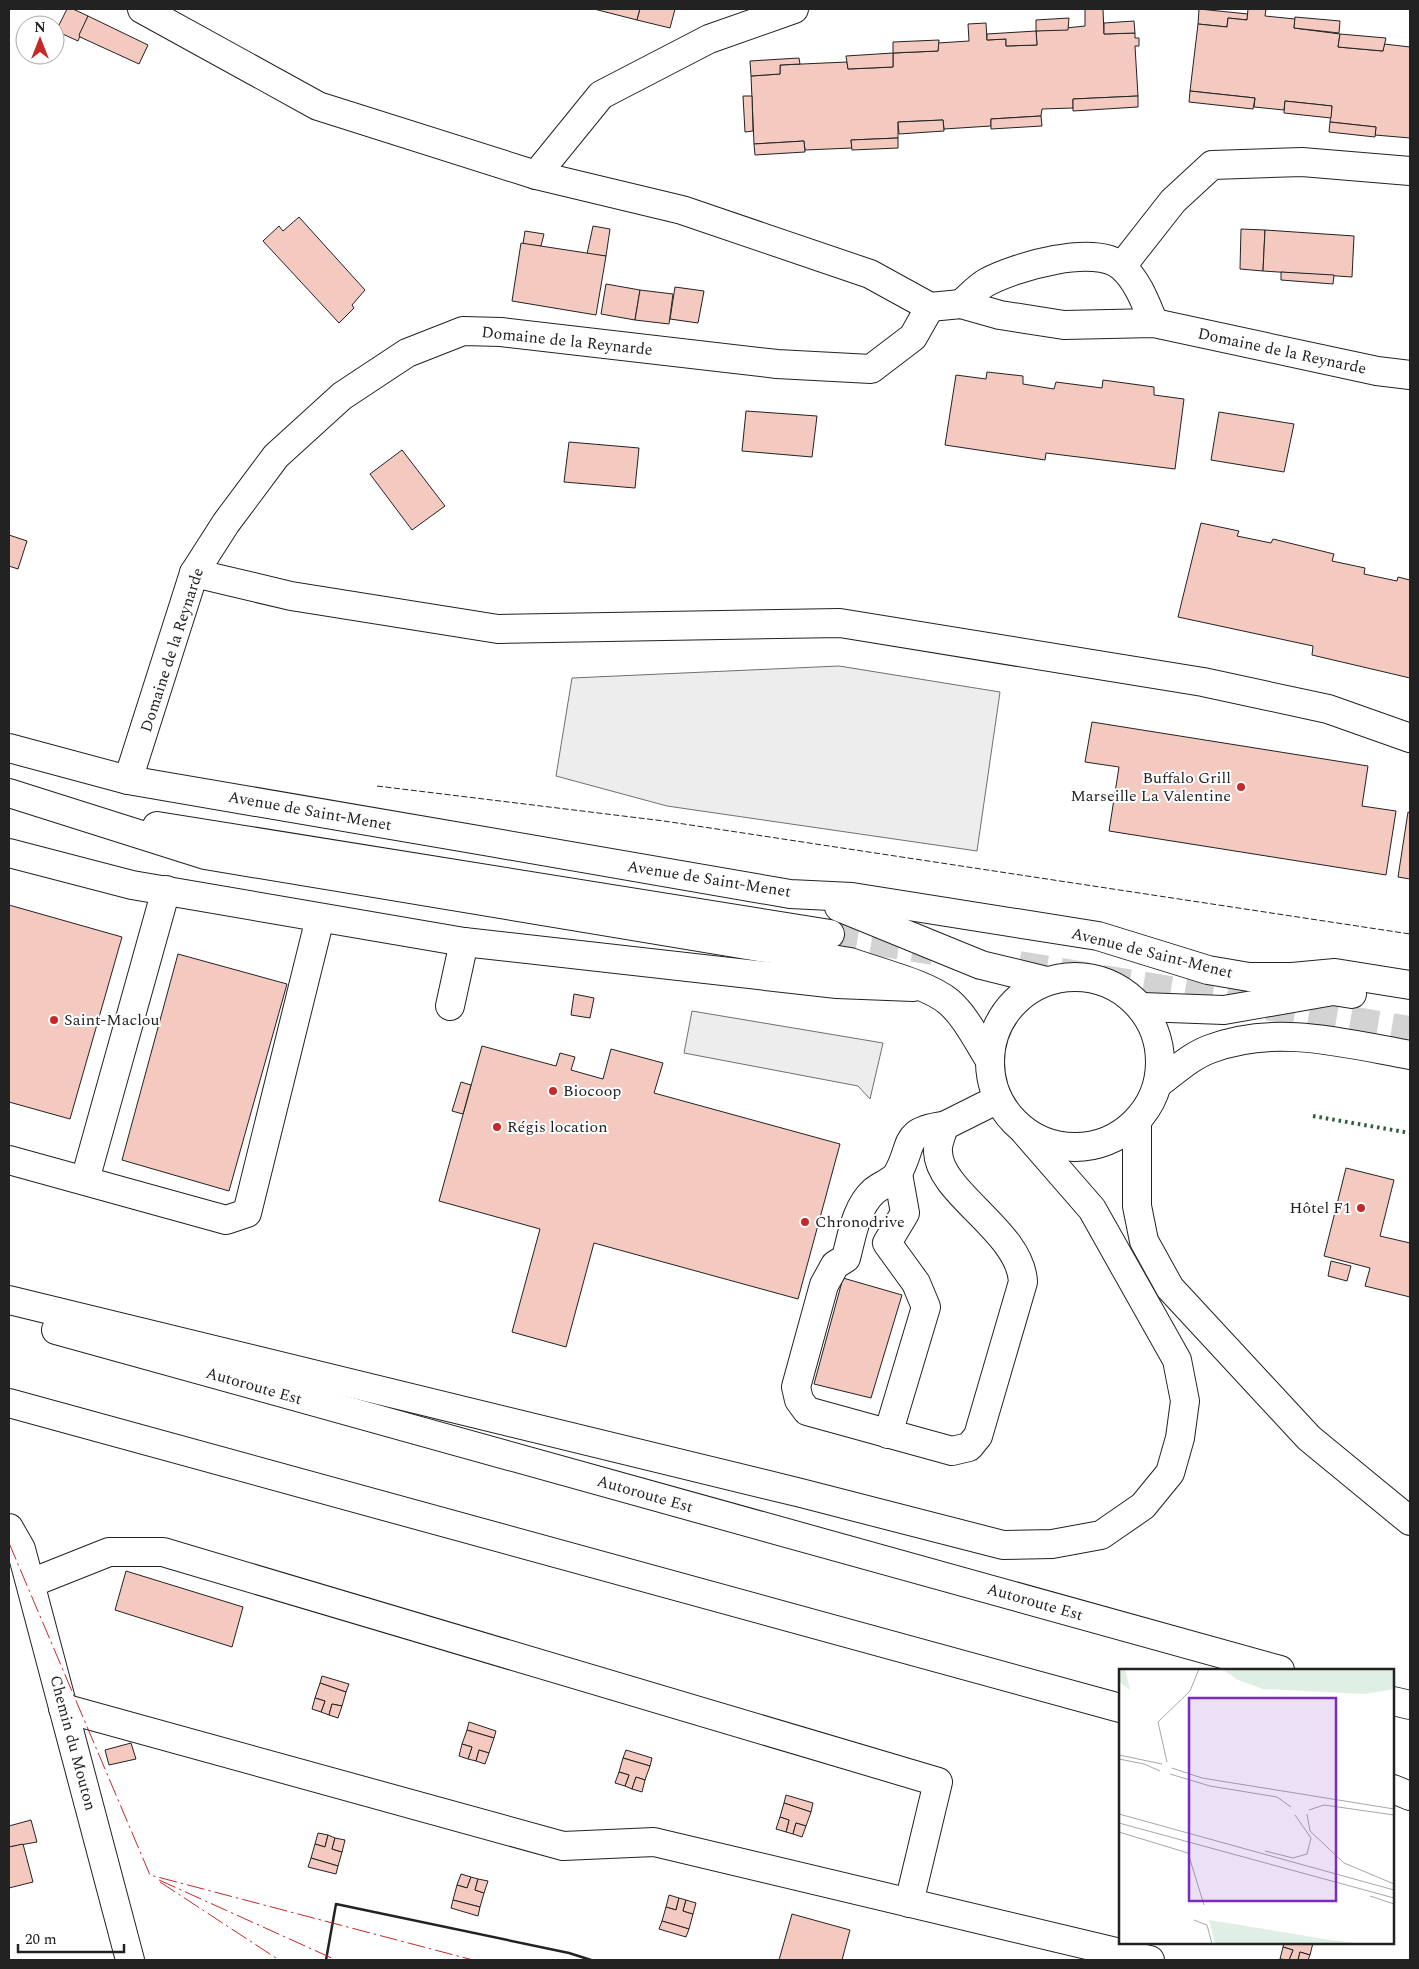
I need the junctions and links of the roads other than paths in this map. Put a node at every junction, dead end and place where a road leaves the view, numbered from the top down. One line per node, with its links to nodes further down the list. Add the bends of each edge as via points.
1 (142, 9): 4 (main road, via 318,106)
2 (794, 9): 4 (main road, via 709,39 601,95)
3 (1410, 171): 5 (main road, via 1302,162 1212,166 1173,201)
4 (536, 175): 7 (main road, via 701,217 870,274)
5 (1122, 266): 6 (main road, via 1104,258 1076,258 1029,265 986,282); 8 (main road, via 1142,295)
6 (961, 304): 7 (main road, Domaine de la Reynarde); 8 (main road, Domaine de la Reynarde, via 1000,315 1064,325)
7 (930, 307): 10 (main road, Domaine de la Reynarde, via 913,337 871,369 777,364 501,332 463,331 407,353 342,396 282,450 226,523)
8 (1154, 323): 9 (main road, Domaine de la Reynarde, via 1377,371)
9 (1410, 375)
10 (194, 573): 11 (main road, via 291,596 498,629 840,623 1203,682 1328,710); 13 (main road, Domaine de la Reynarde)
11 (1410, 738)
12 (9, 748): 13 (main road, Avenue de Saint-Menet)
13 (128, 780): 18 (main road, Avenue de Saint-Menet)
14 (9, 793): 15 (main road)
15 (69, 813): 20 (main road); 24 (main road, via 205,855 850,962)
16 (9, 853): 17 (main road, via 132,885)
17 (166, 890): 19 (main road); 37 (main road)
18 (790, 894): 22 (main road, via 841,907 981,965); 23 (main road, Avenue de Saint-Menet, via 852,897 1098,936 1208,970 1250,977 1335,974)
19 (320, 918): 21 (main road); 37 (main road, via 247,1213 226,1220)
20 (830, 934)
21 (464, 942): 24 (main road, via 837,984); 26 (main road)
22 (1047, 981): 27 (main road, via 1072,976 1098,979 1122,990); 29 (main road, via 1018,998 998,1026)
23 (1410, 985)
24 (922, 987): 29 (main road, via 949,1002)
25 (1410, 1000): 27 (main road, via 1333,991 1224,1010)
26 (450, 1006)
27 (1142, 1007): 30 (main road, via 1155,1030 1161,1056)
28 (1410, 1055): 30 (main road, via 1305,1037 1243,1039 1208,1050)
29 (989, 1058): 31 (main road, via 992,1084)
30 (1159, 1083): 32 (main road, via 1150,1104)
31 (998, 1099): 33 (main road); 34 (main road)
32 (1137, 1120): 34 (main road, via 1111,1140 1082,1147 1052,1145); 42 (main road, via 1140,1224 1144,1241 1170,1288 1309,1438)
33 (944, 1126): 36 (main road, via 925,1128 909,1142); 41 (main road, via 938,1152 943,1172 1010,1246 1022,1269 1023,1282 978,1436 969,1447 952,1451)
34 (1025, 1132): 38 (main road, via 1092,1209 1177,1360 1185,1401 1180,1438 1170,1473 1143,1506 1101,1535 1052,1544 1003,1545)
35 (9, 1160): 37 (main road)
36 (898, 1174): 41 (main road, via 905,1213 887,1243 916,1283 926,1307); 41 (main road, via 873,1192 857,1217 846,1258 835,1265 824,1285 796,1387 798,1400 807,1411)
37 (85, 1180)
38 (9, 1300)
39 (9, 1318): 45 (main road, Autoroute Est)
40 (9, 1403): 49 (main road)
41 (888, 1434)
42 (1410, 1520)
43 (9, 1528): 44 (main road, Chemin du Mouton, via 22,1549)
44 (30, 1583): 48 (main road, Chemin du Mouton); 54 (main road, via 110,1552 162,1552 938,1782)
45 (1276, 1669)
46 (1394, 1701): 47 (main road)
47 (1410, 1706)
48 (63, 1708): 54 (main road, via 563,1846 654,1842); 55 (main road, Chemin du Mouton)
49 (1119, 1708)
50 (1394, 1782): 51 (main road)
51 (1410, 1787)
52 (1394, 1790): 53 (main road)
53 (1410, 1796)
54 (909, 1903): 56 (main road)
55 (130, 1960)
56 (1150, 1960)

